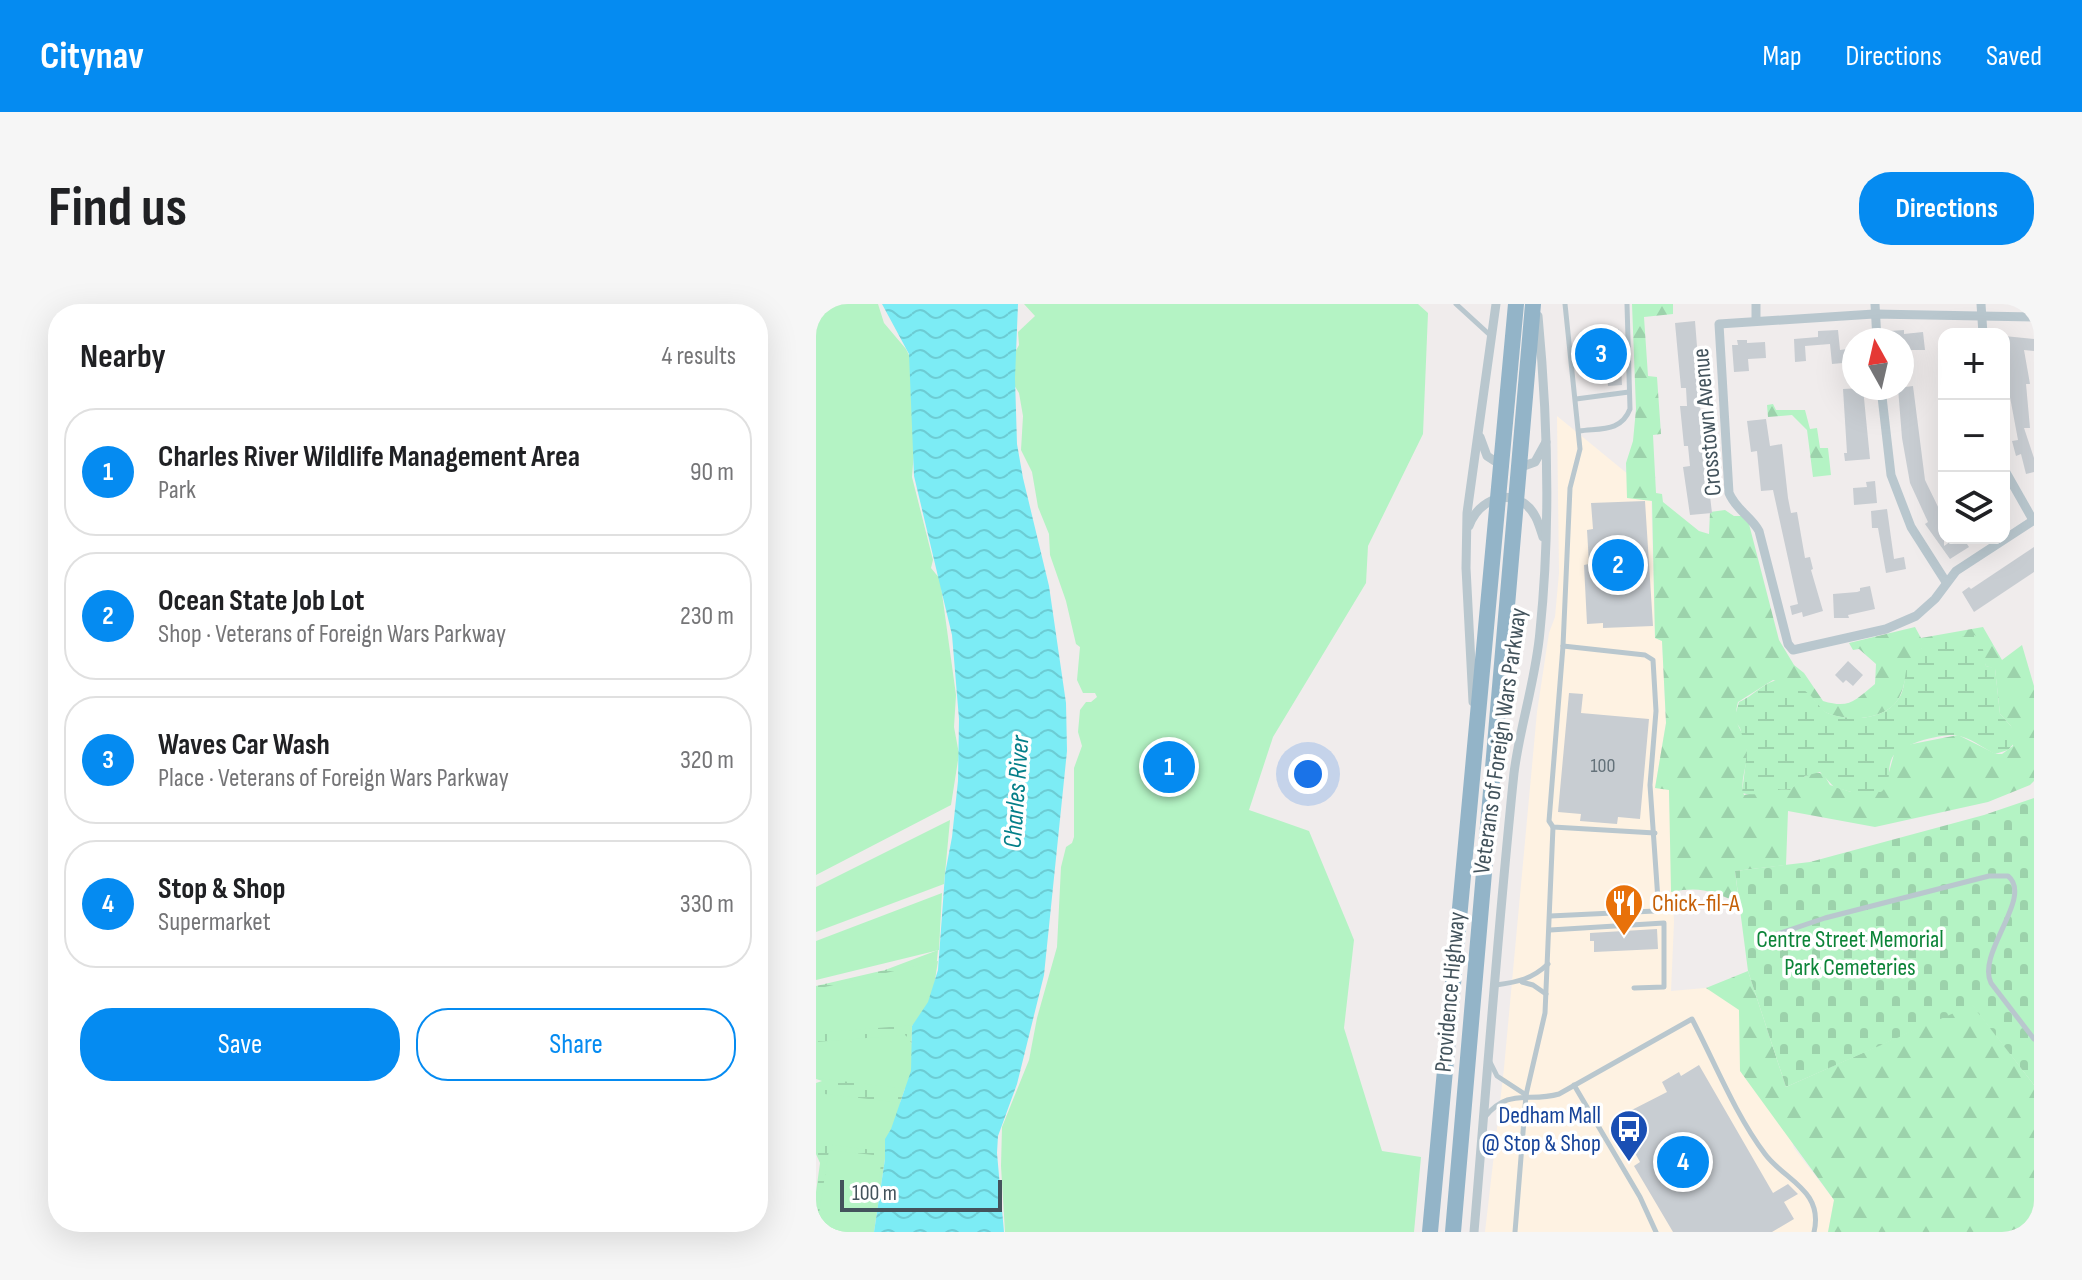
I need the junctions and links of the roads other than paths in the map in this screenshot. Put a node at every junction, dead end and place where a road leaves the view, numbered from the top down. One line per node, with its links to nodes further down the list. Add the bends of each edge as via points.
1 (1456, 304): 11 (lane)
2 (1468, 304): 11 (lane)
3 (1496, 304): 16 (street, Veterans of Foreign Wars Parkway)
4 (1516, 304): 23 (highway)
5 (1535, 304): 21 (street, Veterans of Foreign Wars Parkway); 24 (highway, Veterans of Foreign Wars Parkway)
6 (1565, 304): 18 (lane)
7 (1627, 304): 17 (lane)
8 (1756, 304): 14 (street)
9 (1981, 304): 12 (street)
10 (1875, 309): 12 (street); 14 (street)
11 (1467, 312): 16 (lane)
12 (1982, 316): 13 (street); 15 (street)
13 (2034, 317)
14 (1756, 320): 31 (street, Crosstown Avenue, via 1719,324 1729,493 1759,531 1789,647 1800,650 1905,622 1926,608)
15 (1983, 328)
16 (1492, 336): 20 (street, Veterans of Foreign Wars Parkway)
17 (1629, 392): 18 (lane); 22 (lane, via 1630,409 1620,425)
18 (1576, 399): 22 (lane)
19 (1882, 400): 31 (street, via 1896,490 1911,527)
20 (1479, 422): 23 (street, via 1483,449); 29 (street, Veterans of Foreign Wars Parkway)
21 (1547, 429): 24 (street, via 1540,456); 30 (street, Veterans of Foreign Wars Parkway)
22 (1579, 431): 32 (lane, via 1570,488)
23 (1501, 467): 24 (street); 26 (highway)
24 (1519, 468): 27 (highway, Providence Highway)
25 (2006, 472): 28 (street)
26 (1499, 498): 27 (street); 29 (street, via 1475,513); 33 (highway, Providence Highway)
27 (1516, 499): 30 (street, via 1537,519); 50 (highway, Providence Highway)
28 (2034, 520): 31 (street, Crosstown Avenue)
29 (1466, 538): 33 (street, Veterans of Foreign Wars Parkway)
30 (1545, 552): 41 (street, Veterans of Foreign Wars Parkway, via 1538,652 1515,769)
31 (1946, 582)
32 (1563, 646): 34 (lane, via 1549,813); 35 (lane, via 1653,660 1656,711 1650,785)
33 (1476, 738): 49 (highway, Providence Highway)
34 (1553, 827): 35 (lane); 36 (lane)
35 (1655, 833): 36 (lane, via 1655,911)
36 (1550, 916): 37 (lane)
37 (1550, 930): 39 (lane); 42 (lane, via 1664,923 1664,987)
38 (1766, 938): 44 (lane, via 1852,911 1989,876 2008,876 2016,898 1987,973)
39 (1548, 964): 40 (lane); 43 (lane)
40 (1521, 982): 41 (lane); 43 (lane)
41 (1496, 985): 45 (street, Veterans of Foreign Wars Parkway)
42 (1634, 988)
43 (1546, 994): 47 (lane)
44 (2034, 1039)
45 (1489, 1060): 47 (lane, via 1497,1076); 48 (street, Veterans of Foreign Wars Parkway)
46 (1574, 1085): 47 (lane, via 1551,1096); 53 (lane); 54 (lane, via 1692,1019 1766,1156 1806,1191 1815,1213)
47 (1526, 1095): 48 (lane, via 1497,1104); 52 (lane)
48 (1484, 1118): 51 (street, Veterans of Foreign Wars Parkway)
49 (1430, 1232)
50 (1453, 1232)
51 (1474, 1232)
52 (1515, 1232)
53 (1656, 1232)
54 (1814, 1232)

